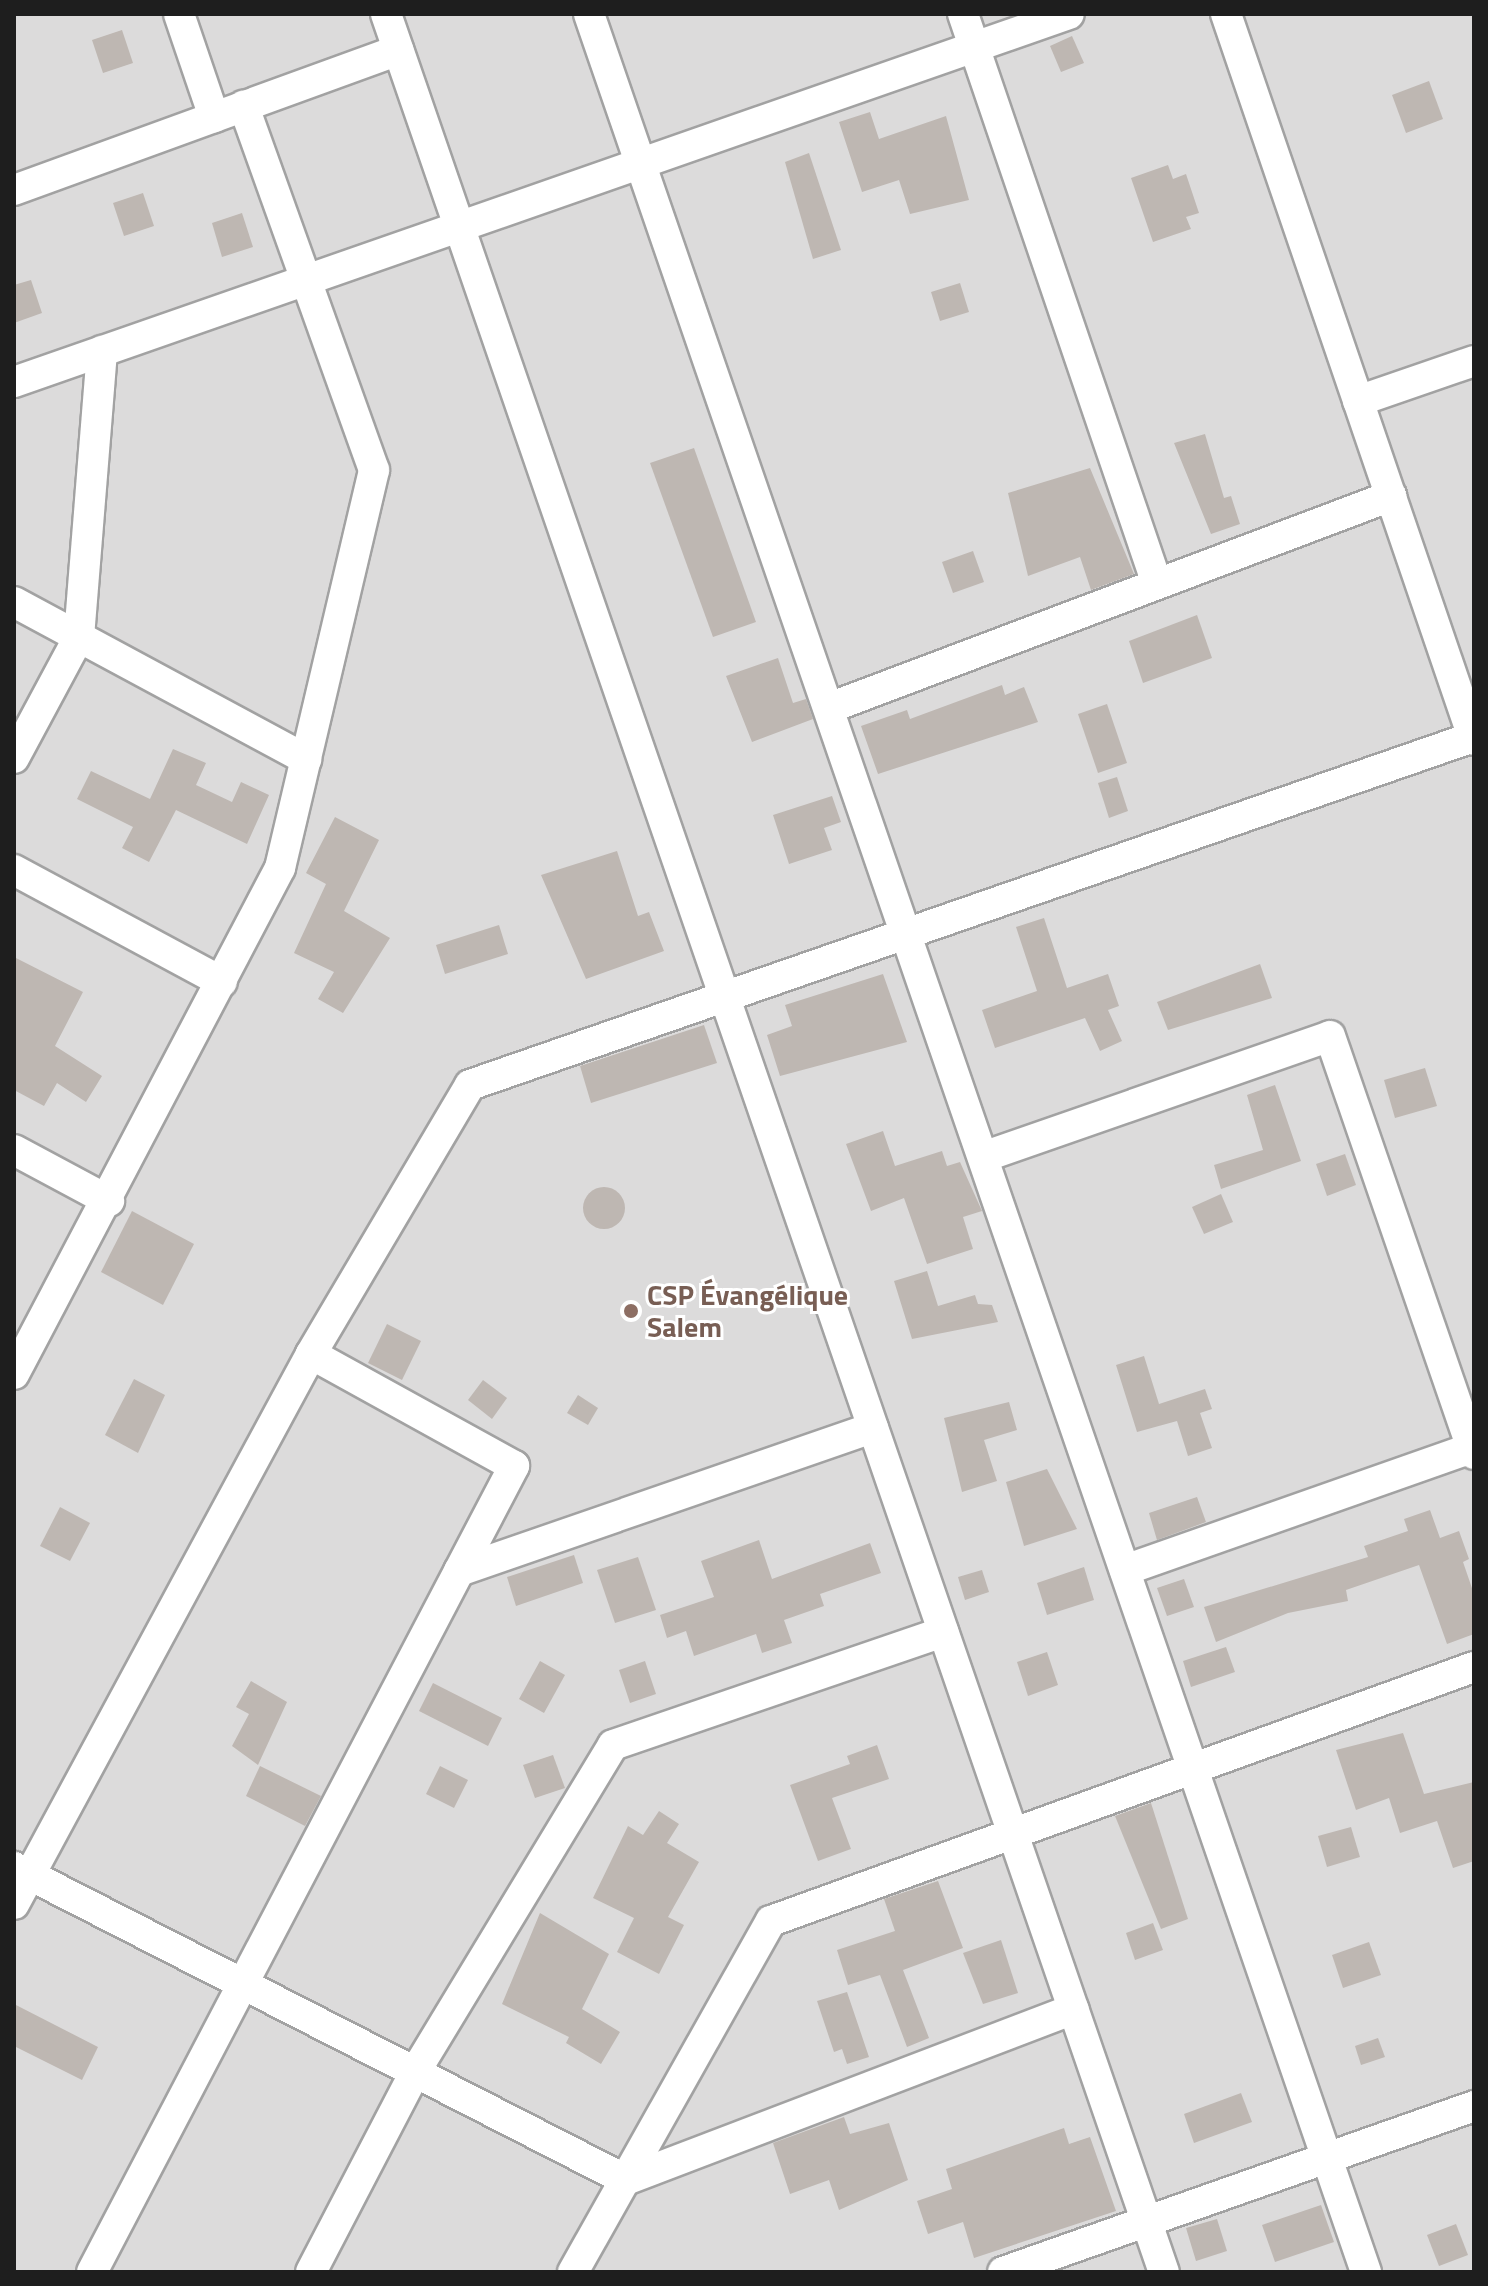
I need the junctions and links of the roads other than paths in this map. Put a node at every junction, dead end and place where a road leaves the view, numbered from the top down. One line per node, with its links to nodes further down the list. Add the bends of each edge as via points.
1 (179, 14): 10 (street)
2 (386, 14): 8 (street)
3 (589, 14): 11 (street)
4 (963, 14): 7 (street)
5 (1069, 14): 7 (street)
6 (1226, 14): 18 (street)
7 (975, 47): 11 (street); 20 (street)
8 (398, 50): 9 (street); 13 (street)
9 (244, 106): 10 (street); 14 (street)
10 (214, 117): 12 (street)
11 (642, 163): 13 (street); 23 (street)
12 (14, 190)
13 (459, 227): 14 (street); 30 (street)
14 (306, 280): 15 (street); 26 (street, via 374,470)
15 (102, 351): 17 (street); 22 (street)
16 (1474, 361): 18 (street)
17 (14, 382)
18 (1358, 401): 19 (street)
19 (1391, 496): 20 (street); 24 (street)
20 (1157, 584): 23 (street)
21 (14, 602): 22 (street)
22 (79, 637): 25 (street); 26 (street)
23 (829, 708): 28 (street)
24 (1474, 738): 28 (street)
25 (14, 758)
26 (306, 759): 29 (street, via 280,868)
27 (14, 870): 29 (street)
28 (906, 934): 30 (street); 32 (street)
29 (222, 982): 33 (street)
30 (725, 997): 34 (street, via 470,1085); 36 (street)
31 (14, 1150): 33 (street)
32 (983, 1157): 37 (street, via 1330,1036); 38 (street)
33 (109, 1201): 35 (street)
34 (311, 1354): 39 (street, via 514,1466); 44 (street)
35 (14, 1374)
36 (873, 1428): 39 (street); 40 (street)
37 (1473, 1451): 38 (street)
38 (1125, 1570): 42 (street)
39 (459, 1571): 46 (street)
40 (943, 1632): 43 (street); 48 (street, via 613,1745)
41 (1474, 1667): 42 (street)
42 (1193, 1768): 43 (street); 50 (street)
43 (1013, 1833): 47 (street); 51 (street, via 771,1921)
44 (22, 1871): 45 (street); 46 (street)
45 (14, 1904)
46 (242, 1984): 48 (street); 53 (street)
47 (1073, 2009): 51 (street); 52 (street)
48 (415, 2072): 51 (street); 54 (street)
49 (1474, 2106): 50 (street)
50 (1327, 2158): 52 (street); 58 (street)
51 (626, 2180): 55 (street)
52 (1147, 2221): 56 (street); 57 (street)
53 (92, 2272)
54 (311, 2272)
55 (573, 2272)
56 (1003, 2272)
57 (1164, 2272)
58 (1366, 2272)

